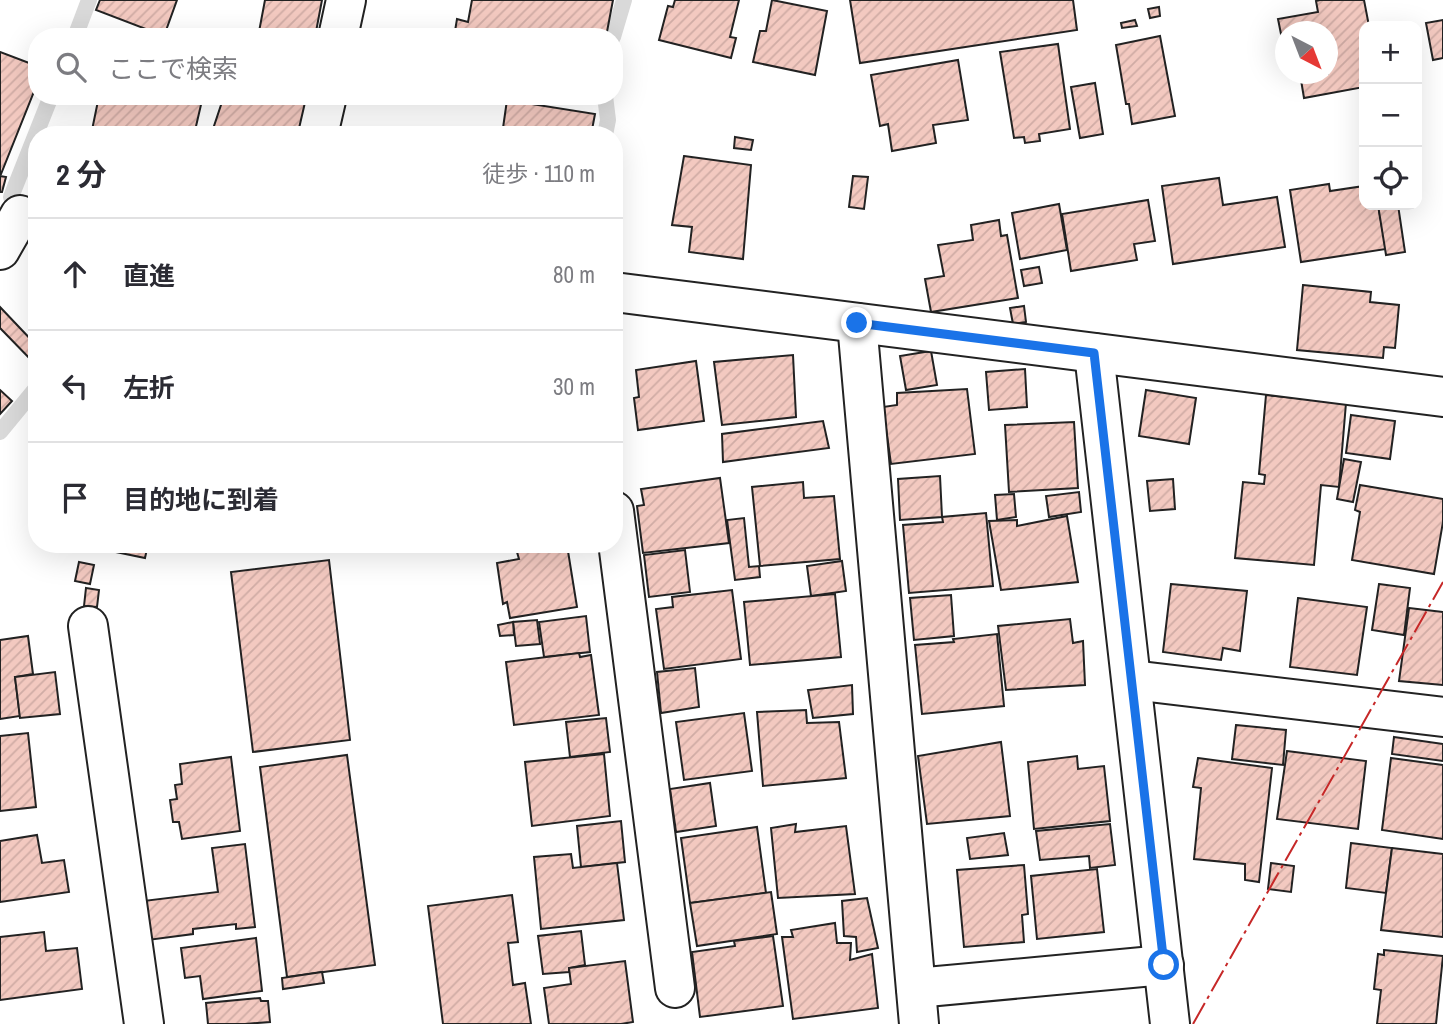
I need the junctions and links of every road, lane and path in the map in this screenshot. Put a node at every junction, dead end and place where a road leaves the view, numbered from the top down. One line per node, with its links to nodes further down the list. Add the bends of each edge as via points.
1 (346, 0): 2 (street)
2 (340, 28)
3 (325, 105): 4 (street)
4 (320, 126)
5 (19, 215): 6 (street)
6 (0, 250)
7 (623, 293): 8 (street)
8 (857, 323): 9 (street); 17 (street)
9 (1094, 353): 10 (street); 13 (street)
10 (1443, 397)
11 (619, 553): 16 (street)
12 (88, 626): 18 (street)
13 (1132, 680): 14 (street); 15 (street)
14 (1443, 717)
15 (1164, 965): 17 (street); 19 (street)
16 (675, 988)
17 (918, 1006)
18 (144, 1024)
19 (1170, 1024)

